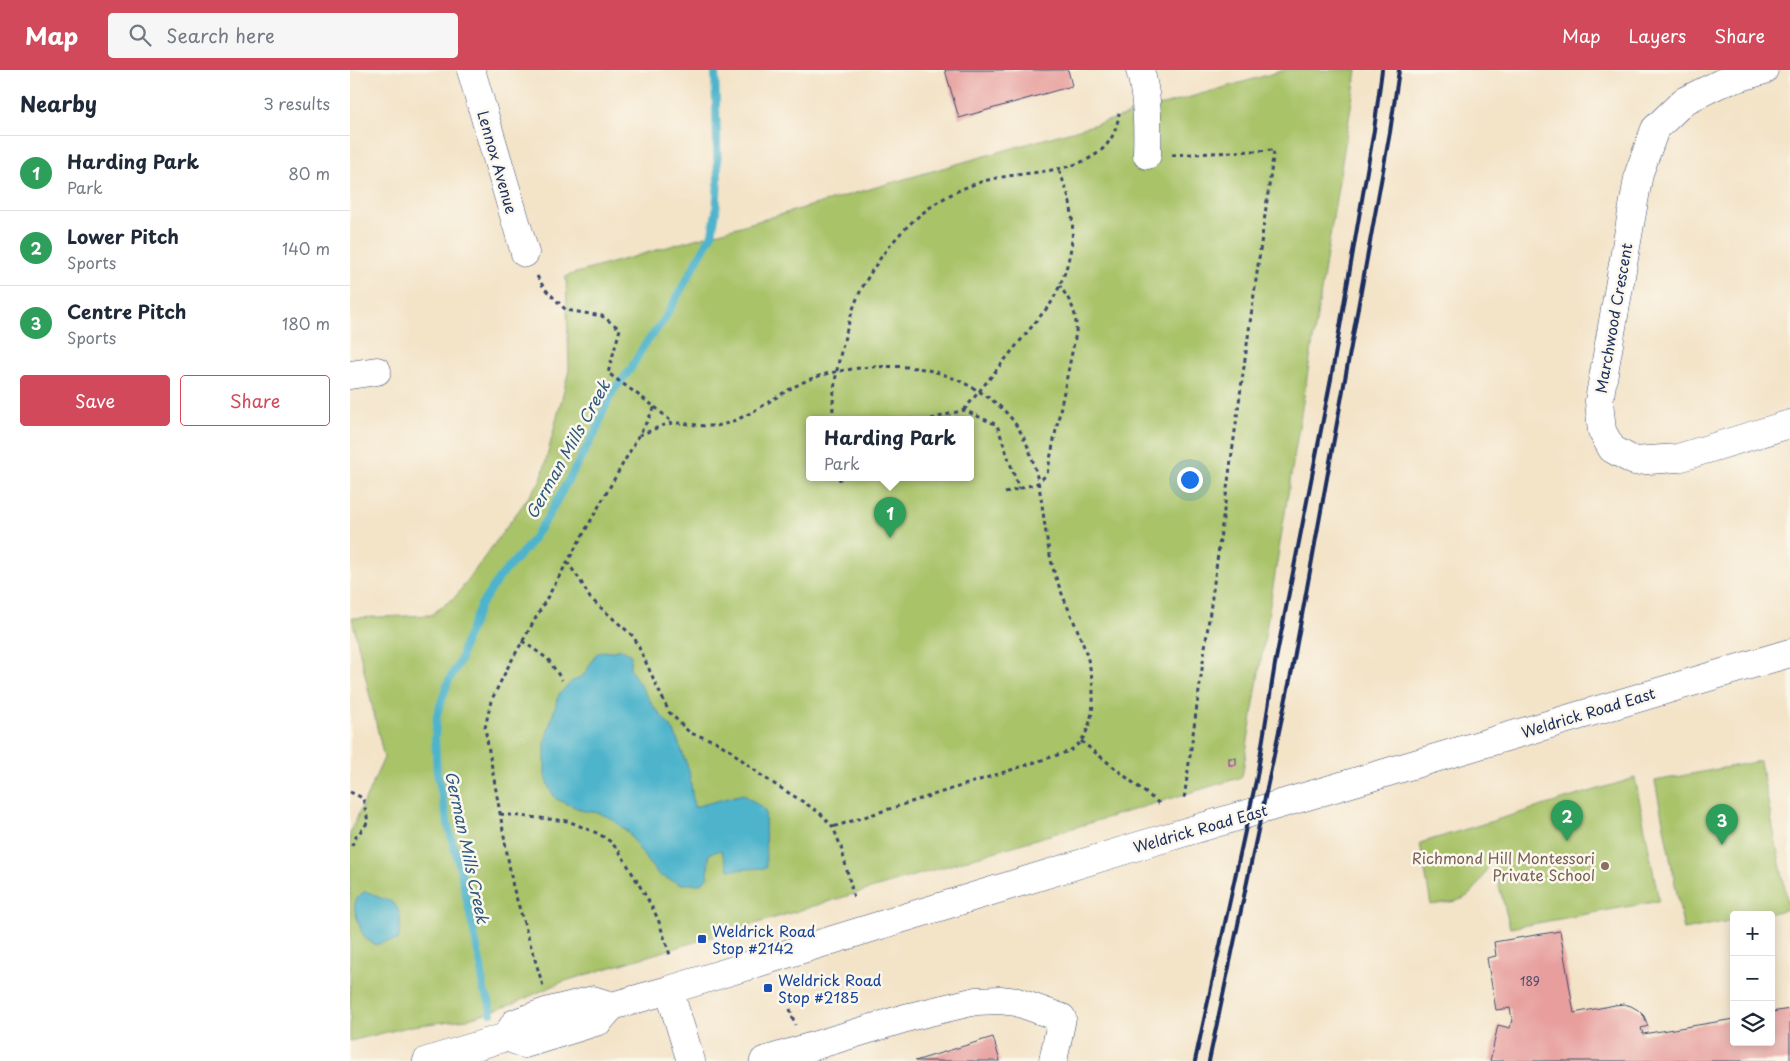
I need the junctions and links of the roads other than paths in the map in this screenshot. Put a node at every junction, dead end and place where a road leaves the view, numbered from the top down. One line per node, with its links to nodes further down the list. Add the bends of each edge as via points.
1 (471, 70): 5 (street, Lennox Avenue)
2 (1140, 70): 4 (street, via 1144,83)
3 (1764, 70): 8 (street, Marchwood Crescent, via 1721,83 1684,101 1655,130 1639,173 1599,402 1602,431 1612,449 1634,460 1678,458)
4 (1147, 155)
5 (525, 253)
6 (377, 371): 7 (street)
7 (350, 374)
8 (1790, 424)
9 (1790, 652): 10 (street, Weldrick Road East, via 1144,844)
10 (669, 990): 11 (street, Weldrick Road East, via 612,1006 599,1021 526,1044 506,1037); 12 (street)
11 (427, 1061)
12 (691, 1061)
13 (764, 1061): 14 (street, via 909,1017 976,1001 1000,1000 1026,1004 1062,1018)
14 (1053, 1061)

